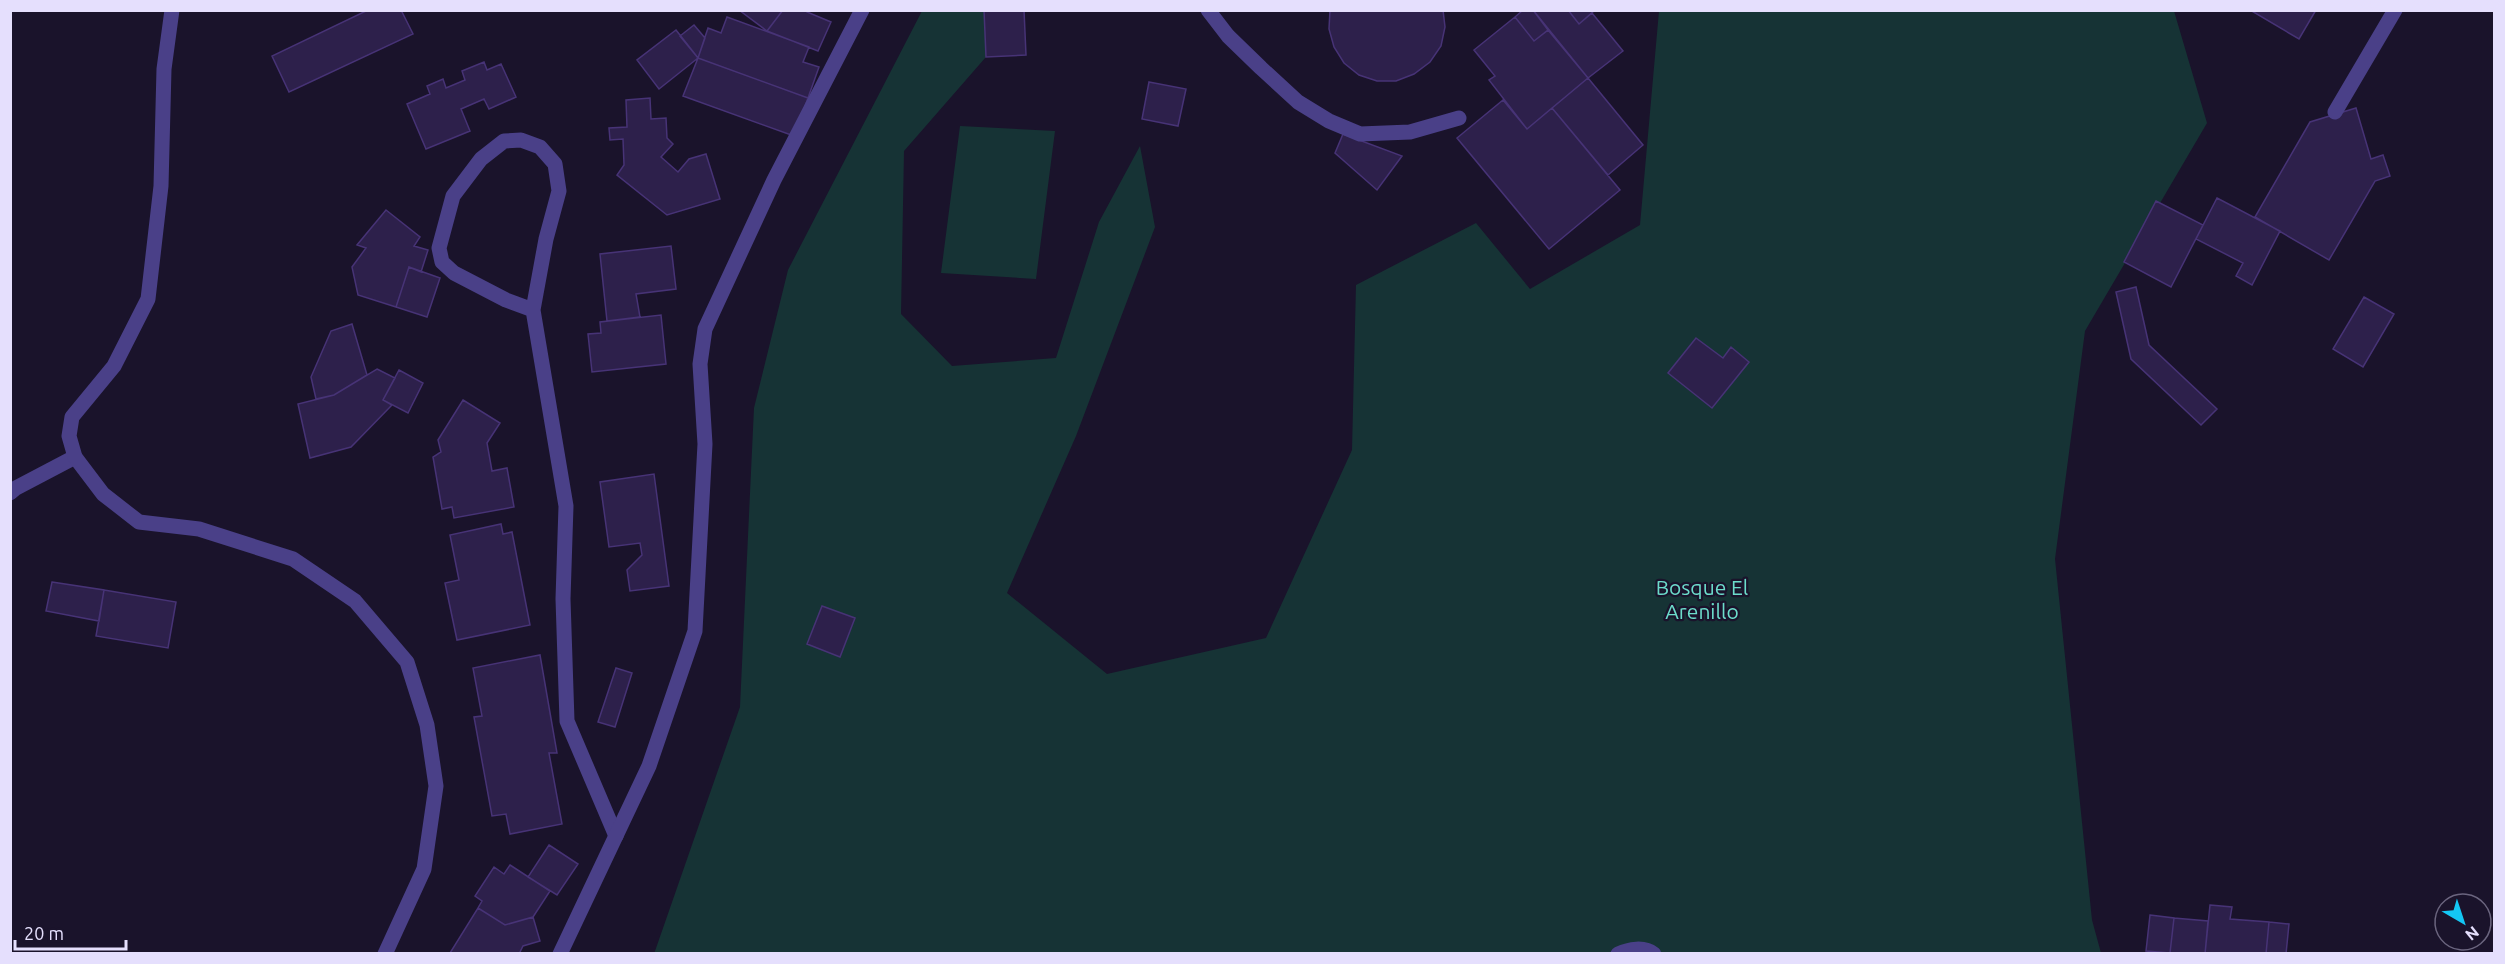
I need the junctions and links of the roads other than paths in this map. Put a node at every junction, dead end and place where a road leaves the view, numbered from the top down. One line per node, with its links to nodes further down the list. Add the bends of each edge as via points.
1 (172, 10): 8 (street, via 164,69 161,186 148,299 114,366 72,417 69,436)
2 (862, 10): 10 (street, via 774,180 705,329 700,364 705,444 695,631 649,766)
3 (1208, 10): 6 (street, via 1228,36 1298,102 1329,121 1360,134 1410,132)
4 (2395, 10): 5 (street)
5 (2335, 112)
6 (1459, 118)
7 (533, 310): 7 (street, via 546,238 560,191 555,164 540,147 521,140 504,141 481,159 453,196 439,248 442,262 454,273); 10 (street, via 566,507 563,599 567,721)
8 (75, 456): 9 (street); 11 (street, via 103,494 139,522 199,529 293,559 355,601 407,662 426,725 436,786 424,869)
9 (10, 493)
10 (616, 836): 12 (street)
11 (385, 954)
12 (560, 954)
13 (1618, 954): 14 (street, via 1629,949)
14 (1654, 954)

